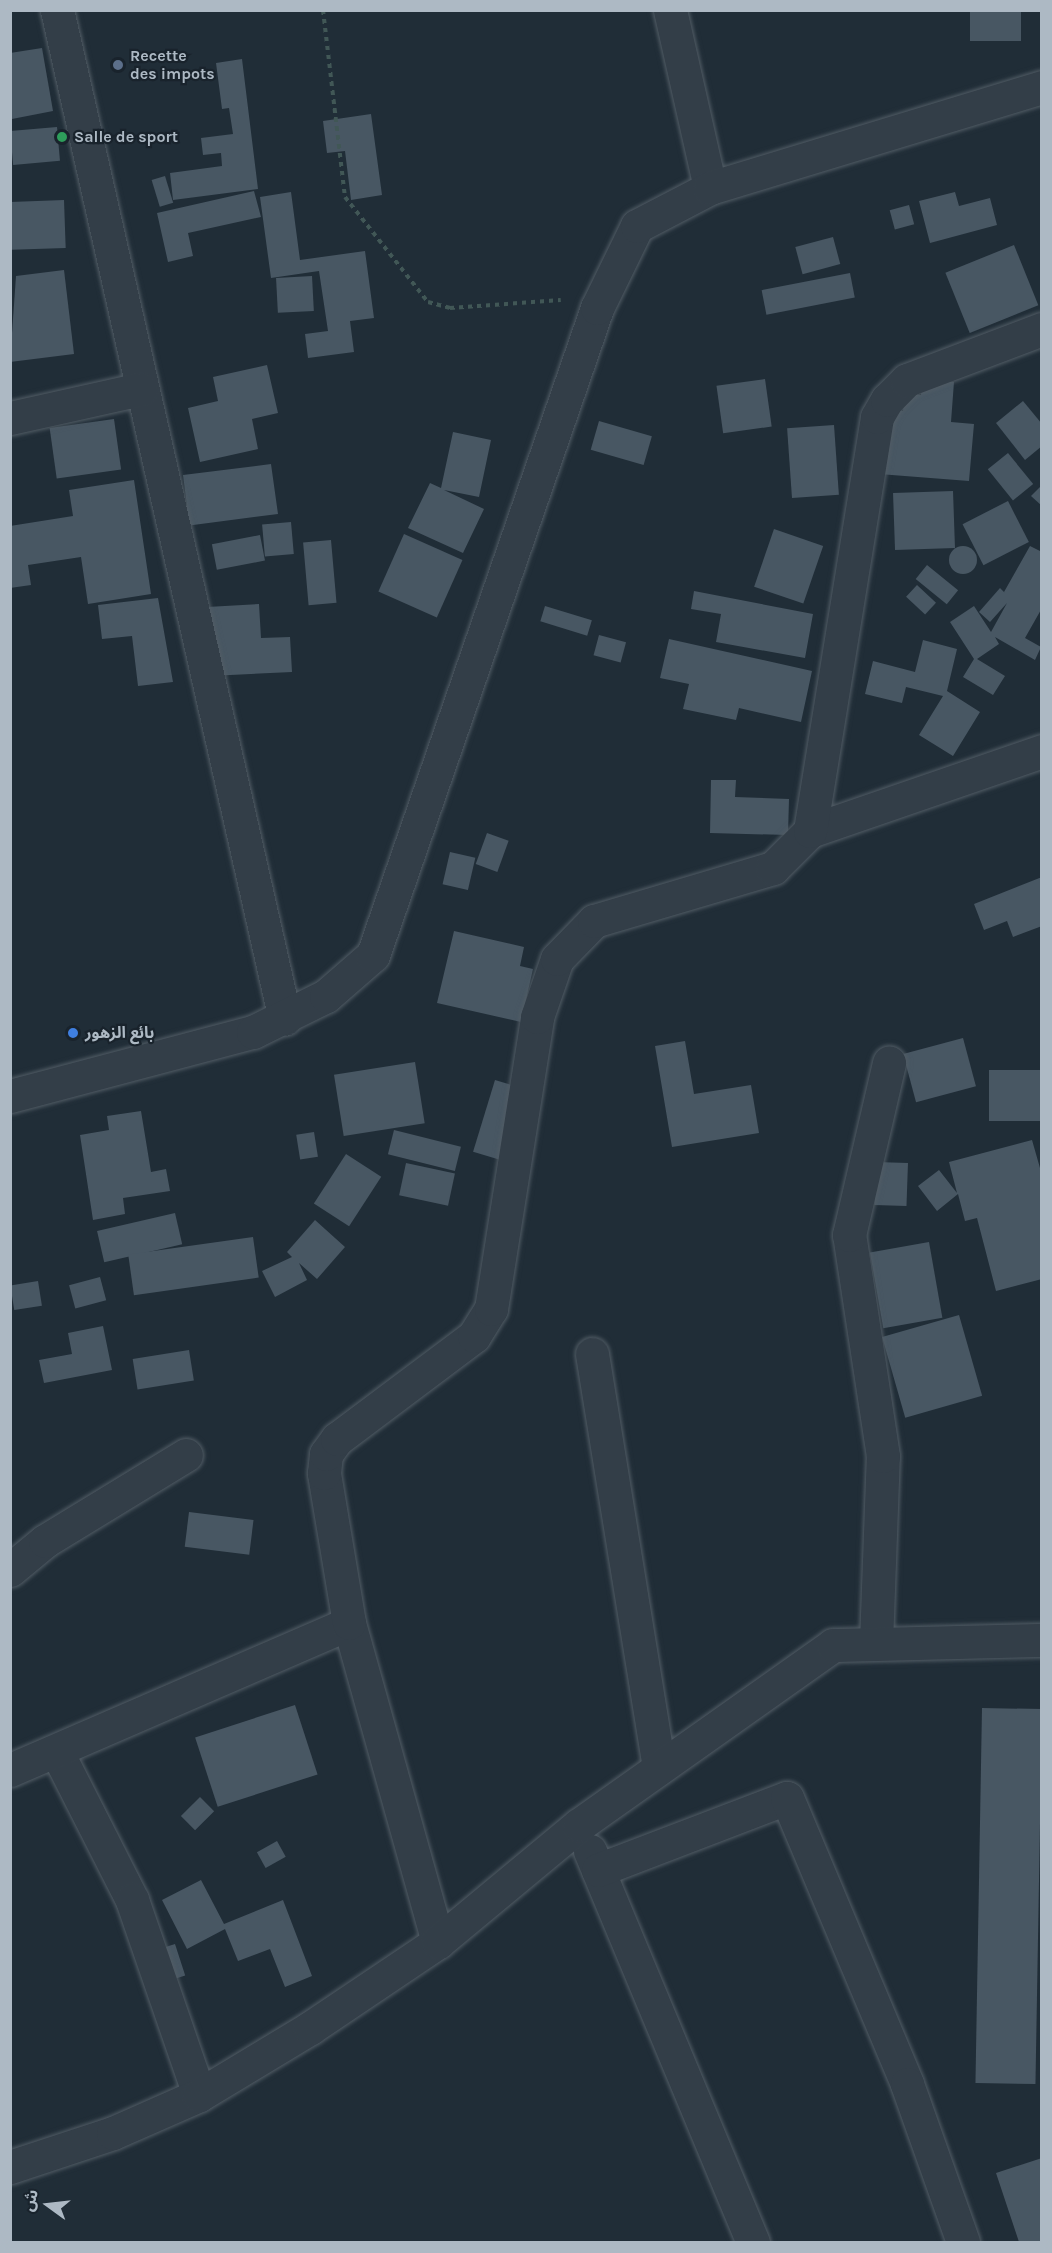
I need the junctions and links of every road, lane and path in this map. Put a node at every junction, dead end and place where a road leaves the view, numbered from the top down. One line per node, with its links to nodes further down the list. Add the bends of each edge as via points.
1 (57, 10): 8 (street)
2 (323, 10): 6 (path, via 339,181 352,208 428,302 450,308 567,300)
3 (670, 10): 5 (street)
4 (1041, 87): 5 (street)
5 (710, 188): 6 (street, via 638,226)
6 (597, 308): 12 (street, via 389,921 373,955 351,978)
7 (1041, 329): 11 (street, via 907,380 877,417)
8 (141, 389): 9 (street); 12 (street)
9 (10, 418)
10 (1041, 750): 11 (street)
11 (810, 831): 18 (street, via 773,868 594,921 557,959 537,1017 491,1309 474,1336 337,1439 326,1454 324,1473)
12 (285, 1019): 14 (street, via 222,1044)
13 (889, 1063): 20 (street, via 849,1234 883,1456)
14 (10, 1096)
15 (592, 1354): 22 (street)
16 (186, 1455): 17 (street, via 45,1541)
17 (10, 1570)
18 (349, 1623): 21 (street); 26 (street)
19 (1041, 1640): 20 (street)
20 (876, 1643): 22 (street, via 833,1645)
21 (57, 1752): 23 (street); 27 (street, via 132,1900)
22 (659, 1767): 24 (street)
23 (10, 1770)
24 (579, 1825): 25 (street); 26 (street)
25 (598, 1870): 29 (street); 30 (street, via 787,1798 908,2084)
26 (438, 1941): 27 (street)
27 (199, 2095): 28 (street, via 112,2133)
28 (10, 2167)
29 (753, 2242)
30 (963, 2242)

